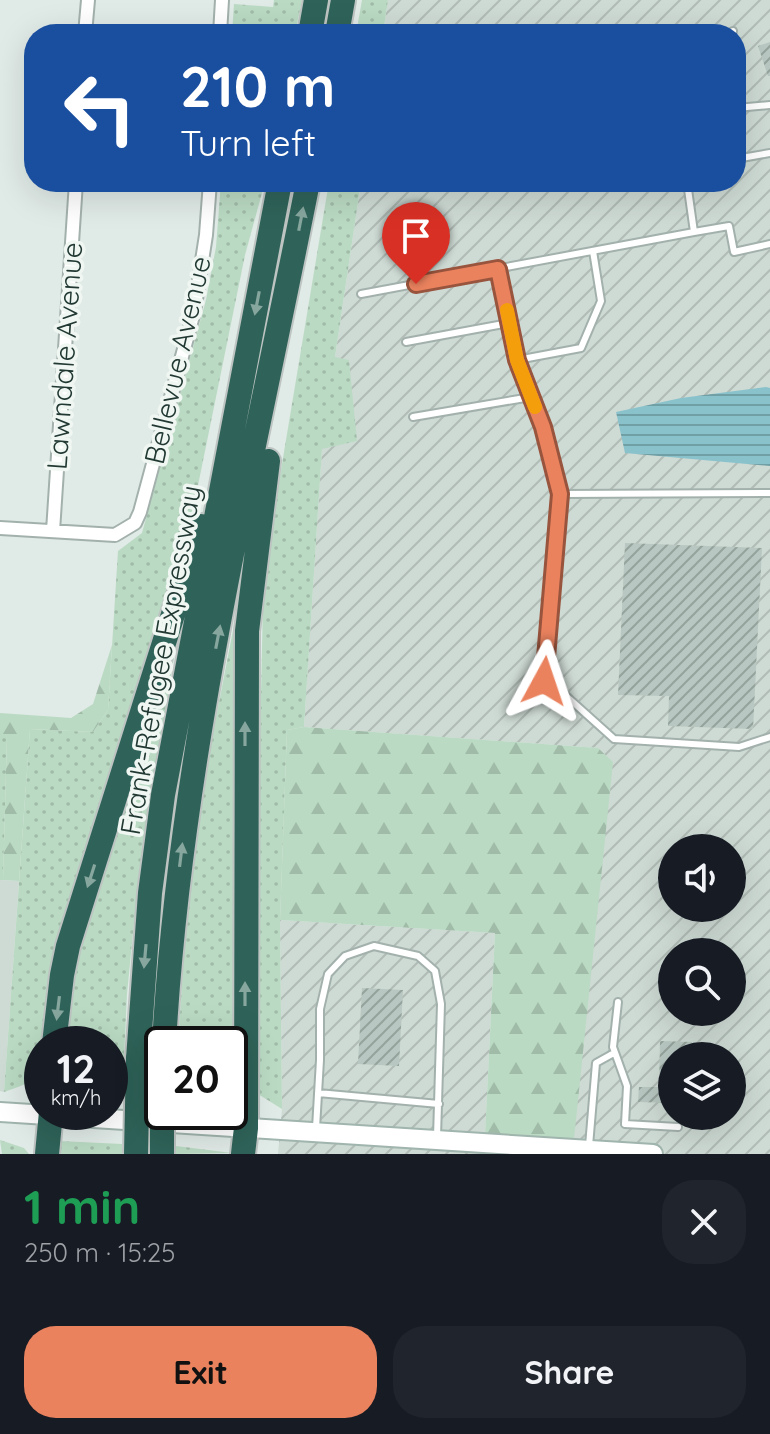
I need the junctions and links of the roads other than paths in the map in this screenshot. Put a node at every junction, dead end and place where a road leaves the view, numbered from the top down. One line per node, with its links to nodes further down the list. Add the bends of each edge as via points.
1 (88, 0): 5 (street)
2 (222, 0): 6 (street)
3 (316, 0): 7 (highway)
4 (343, 0): 8 (highway)
5 (86, 24)
6 (221, 24)
7 (312, 24)
8 (339, 24)
9 (770, 105): 10 (lane)
10 (746, 107)
11 (770, 153): 12 (lane)
12 (746, 157)
13 (75, 192): 33 (street, Lawndale Avenue)
14 (209, 192): 33 (street, Bellevue Avenue, via 194,312 135,523 115,535)
15 (278, 192): 29 (highway, Frank-Refugee Expressway, one-way to 29)
16 (306, 192): 26 (highway, Frank-Refugee Expressway, one-way to 16)
17 (688, 192): 18 (lane)
18 (694, 232): 19 (lane, via 729,226 734,252); 20 (lane)
19 (770, 244)
20 (593, 251): 21 (lane); 25 (lane, via 601,301 581,348)
21 (498, 269): 22 (lane); 23 (lane)
22 (361, 294)
23 (509, 323): 24 (lane); 25 (lane)
24 (406, 342)
25 (517, 360): 27 (lane)
26 (270, 378): 37 (highway, Frank-Refugee Expressway, one-way to 26, via 189,796); 38 (highway, one-way to 26, via 247,631 270,431)
27 (531, 397): 28 (lane); 31 (lane)
28 (413, 417)
29 (223, 485): 36 (highway, one-way to 36, via 200,528 68,946); 53 (highway, Frank-Refugee Expressway, one-way to 53, bridge, via 174,726 150,893)
30 (770, 493): 31 (lane)
31 (560, 494): 34 (lane, via 544,681 614,739 739,747)
32 (0, 528): 33 (street)
33 (53, 531)
34 (770, 737)
35 (618, 1002): 39 (lane)
36 (56, 1026)
37 (165, 1026)
38 (246, 1026)
39 (614, 1053): 44 (lane, via 627,1086 625,1124); 51 (lane, via 596,1063)
40 (318, 1093): 41 (lane); 41 (lane, via 320,1009 328,974 345,956 374,946 418,956 435,971 441,1004); 49 (lane)
41 (439, 1104): 50 (lane)
42 (0, 1112): 43 (main road)
43 (24, 1113)
44 (658, 1126)
45 (248, 1128): 49 (main road)
46 (49, 1130): 52 (highway)
47 (162, 1130): 54 (highway, bridge)
48 (246, 1130): 55 (highway)
49 (316, 1133): 50 (main road)
50 (429, 1145): 51 (main road)
51 (588, 1150): 56 (main road)
52 (47, 1154)
53 (136, 1154)
54 (162, 1154)
55 (243, 1154)
56 (640, 1154): 57 (main road)
57 (653, 1154)

